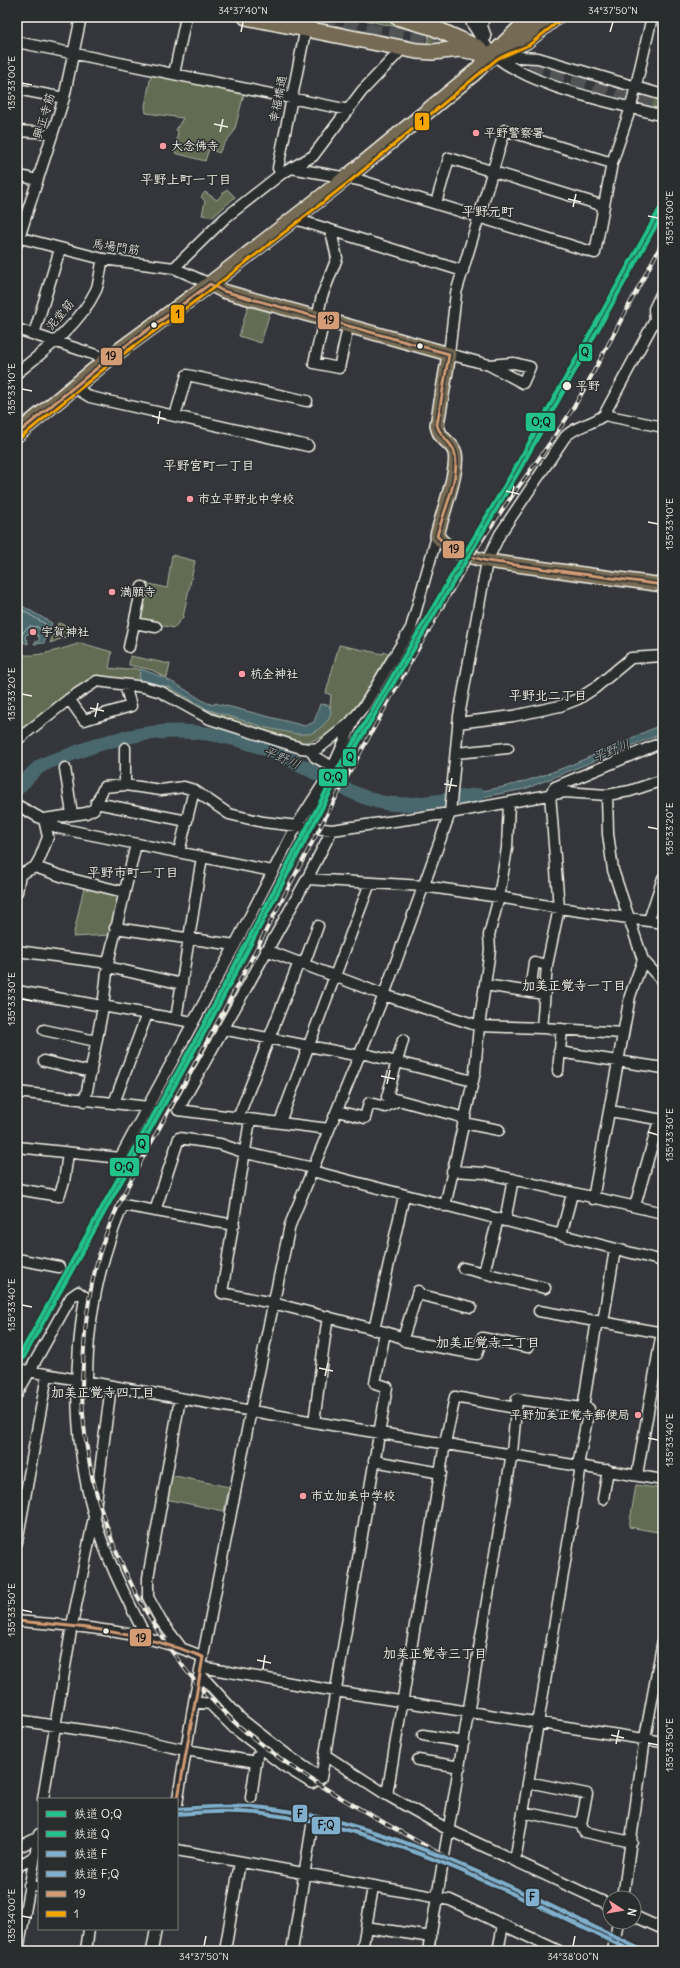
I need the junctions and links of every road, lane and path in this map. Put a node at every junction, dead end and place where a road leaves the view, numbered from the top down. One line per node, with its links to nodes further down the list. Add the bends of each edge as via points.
1 (81, 17): 14 (street, 興正寺筋)
2 (186, 17): 16 (street)
3 (246, 17): 10 (highway)
4 (397, 17): 11 (highway)
5 (474, 17): 15 (street, via 472,24)
6 (484, 17): 15 (street, via 482,26)
7 (534, 17): 15 (highway)
8 (556, 17): 15 (highway, via 526,41)
9 (652, 17): 17 (street)
10 (303, 21): 13 (highway); 21 (street, 幸福橋通)
11 (434, 22): 15 (highway)
12 (17, 42): 14 (street)
13 (402, 48): 15 (highway, via 433,52 460,49); 23 (street, via 362,91)
14 (74, 53): 16 (street); 20 (street, 興正寺筋)
15 (494, 55): 17 (street, via 538,58); 22 (street, via 535,79); 32 (highway)
16 (174, 74): 21 (street)
17 (636, 87): 19 (street); 22 (street)
18 (17, 89): 20 (street)
19 (663, 95)
20 (64, 98): 26 (street, 興正寺筋)
21 (291, 98): 23 (street); 31 (street, 幸福橋通, via 278,168)
22 (631, 108): 24 (street); 27 (street)
23 (349, 110): 28 (street, via 313,156)
24 (663, 116)
25 (17, 131): 26 (street)
26 (52, 133): 33 (street, 興正寺筋)
27 (612, 163): 29 (street, via 505,130); 35 (street)
28 (291, 168): 31 (street); 32 (street)
29 (492, 171): 34 (street, via 449,158); 35 (street); 36 (street)
30 (17, 174): 33 (street)
31 (281, 174): 42 (street, via 225,218)
32 (346, 178): 34 (street); 37 (highway)
33 (37, 180): 39 (street, 興正寺筋)
34 (436, 203): 36 (street)
35 (604, 206): 36 (street, via 595,253)
36 (478, 216): 43 (street)
37 (295, 219): 38 (street); 44 (highway)
38 (331, 231): 43 (street); 46 (street, via 337,258 322,296)
39 (18, 239): 40 (street, 馬場門筋)
40 (60, 249): 41 (street, 馬場門筋); 50 (street)
41 (103, 260): 42 (street, 馬場門筋); 51 (street, 泥堂筋, via 96,289 84,308)
42 (174, 268): 44 (street, 馬場門筋)
43 (463, 271): 52 (street, via 456,292)
44 (210, 284): 46 (main road, via 223,291); 53 (highway)
45 (663, 290): 47 (street, via 654,309)
46 (321, 319): 48 (main road); 48 (street, via 314,363 339,368)
47 (659, 321): 58 (street)
48 (348, 327): 52 (main road)
49 (17, 329): 50 (street)
50 (34, 334): 51 (street)
51 (55, 341): 53 (street); 55 (street, 泥堂筋)
52 (449, 354): 54 (street); 63 (main road, via 437,425 440,436 452,448 456,457)
53 (108, 359): 56 (highway)
54 (489, 365)
55 (17, 373)
56 (74, 387): 59 (street, via 90,397); 61 (highway)
57 (307, 401): 59 (street, via 187,375)
58 (604, 415): 60 (street); 64 (street, via 574,429 565,437 500,534)
59 (175, 416): 62 (street)
60 (663, 427)
61 (17, 434)
62 (308, 446)
63 (437, 536): 64 (main road, via 451,549); 73 (street, via 410,628 366,705)
64 (487, 561): 65 (main road); 74 (street)
65 (663, 585)
66 (142, 587): 67 (street)
67 (134, 622): 68 (street); 69 (street)
68 (156, 627)
69 (129, 647)
70 (663, 656): 74 (street, via 631,658 595,688 578,699 560,706 513,716)
71 (125, 685): 72 (street, via 97,681); 72 (street, via 131,706 84,720); 79 (street, via 161,692 210,719)
72 (69, 699): 75 (street)
73 (356, 716): 79 (street, via 319,748); 79 (street, via 333,767 315,757)
74 (458, 723): 80 (street)
75 (17, 740)
76 (663, 742): 86 (street, via 555,788)
77 (125, 748): 83 (street)
78 (508, 748): 80 (street)
79 (310, 749)
80 (456, 753): 91 (street)
81 (65, 768): 92 (street)
82 (662, 781): 87 (street)
83 (125, 784): 85 (street, via 161,790 184,787); 88 (street, via 104,787)
84 (322, 786): 95 (street)
85 (194, 790): 94 (street); 95 (street, via 229,814 263,822)
86 (550, 794): 87 (street, via 565,792); 89 (street); 110 (street)
87 (607, 795): 111 (street, via 608,834 614,870)
88 (96, 803): 92 (street, via 94,808 86,813); 94 (street)
89 (509, 803): 91 (street); 109 (street, via 507,848)
90 (19, 806): 93 (street)
91 (451, 811): 96 (street); 106 (street)
92 (72, 814): 93 (street)
93 (44, 819): 97 (street, via 58,828); 100 (street, via 48,837)
94 (187, 821): 98 (street)
95 (297, 825): 96 (street); 101 (street)
96 (332, 830): 104 (street)
97 (136, 844): 98 (street); 108 (street)
98 (179, 852): 99 (street)
99 (202, 857): 101 (street); 116 (street)
100 (35, 867): 102 (street); 108 (street)
101 (272, 871): 117 (street)
102 (18, 875): 107 (street)
103 (663, 878): 112 (street)
104 (307, 879): 105 (street); 118 (street)
105 (370, 883): 106 (street); 124 (street)
106 (423, 886): 109 (street); 131 (street)
107 (17, 892)
108 (124, 892): 115 (street)
109 (499, 897): 110 (street); 127 (street, via 489,935 490,950)
110 (559, 908): 111 (street); 123 (street)
111 (629, 918): 112 (street); 120 (street)
112 (649, 920): 113 (street)
113 (663, 922)
114 (318, 926): 121 (street)
115 (115, 928): 116 (street); 122 (street)
116 (188, 937): 117 (street); 126 (street)
117 (235, 945): 135 (street)
118 (266, 950): 121 (street); 137 (street)
119 (17, 951): 122 (street)
120 (643, 960): 125 (street); 141 (street, via 630,996)
121 (302, 963): 124 (street); 142 (street)
122 (108, 965): 126 (street); 132 (street)
123 (547, 965): 129 (street, via 534,962); 130 (street)
124 (336, 976): 131 (street); 145 (street)
125 (663, 982)
126 (182, 984): 134 (street)
127 (485, 985): 129 (street); 136 (street)
128 (17, 991): 132 (street)
129 (530, 992): 130 (street)
130 (544, 994): 138 (street)
131 (384, 995): 136 (street); 147 (street)
132 (103, 1007): 133 (street); 144 (street)
133 (147, 1014): 134 (street); 158 (street)
134 (176, 1019): 135 (street)
135 (193, 1022): 159 (street)
136 (479, 1026): 138 (street); 154 (street)
137 (222, 1028): 142 (street); 162 (street, via 178,1110)
138 (542, 1028): 139 (street)
139 (562, 1029): 141 (street); 146 (street)
140 (44, 1030): 144 (street)
141 (623, 1033): 148 (street)
142 (269, 1039): 145 (street); 162 (street)
143 (403, 1040): 150 (street)
144 (96, 1041): 153 (street)
145 (309, 1047): 147 (street); 166 (street)
146 (559, 1052): 148 (street); 152 (street)
147 (361, 1055): 150 (street); 160 (street)
148 (619, 1061): 151 (street); 161 (street)
149 (44, 1062): 153 (street)
150 (397, 1062): 154 (street); 156 (street, via 387,1097)
151 (663, 1068)
152 (558, 1070)
153 (91, 1072): 157 (street)
154 (473, 1081): 165 (street)
155 (17, 1092): 157 (street)
156 (399, 1100): 160 (street, via 385,1107 369,1103 365,1118); 165 (street)
157 (85, 1101): 158 (street)
158 (114, 1104): 159 (street)
159 (148, 1107): 170 (street, via 120,1158)
160 (336, 1111): 167 (street)
161 (610, 1111): 164 (street); 178 (street)
162 (238, 1118): 163 (street)
163 (250, 1120): 166 (street); 171 (street)
164 (661, 1120): 180 (street)
165 (464, 1121): 168 (street); 173 (street)
166 (280, 1122): 167 (street)
167 (329, 1129): 172 (street)
168 (499, 1130)
169 (17, 1147): 170 (street)
170 (68, 1153): 175 (street, via 64,1182 59,1196)
171 (246, 1153): 172 (street); 181 (street, via 220,1144 179,1138); 184 (street)
172 (313, 1170): 177 (street); 193 (street, via 290,1225)
173 (452, 1171): 174 (street, via 485,1173); 179 (street)
174 (513, 1179): 176 (street); 183 (street)
175 (17, 1189)
176 (572, 1194): 178 (street); 185 (street)
177 (404, 1196): 179 (street); 198 (street)
178 (593, 1199): 180 (street)
179 (445, 1206): 183 (street)
180 (635, 1206): 182 (street)
181 (154, 1211): 184 (street); 207 (street, via 123,1205 109,1238 92,1310 87,1351)
182 (663, 1213)
183 (501, 1220): 185 (street); 191 (street)
184 (234, 1225): 193 (street, via 222,1293)
185 (561, 1235): 186 (street)
186 (614, 1249): 188 (street); 197 (street)
187 (17, 1259): 189 (street)
188 (663, 1261)
189 (59, 1267)
190 (462, 1268): 191 (street)
191 (484, 1272): 192 (street)
192 (545, 1288)
193 (273, 1303): 196 (street); 213 (street)
194 (471, 1307): 201 (street, via 418,1292 404,1335)
195 (539, 1311): 197 (street)
196 (328, 1317): 198 (street); 214 (street)
197 (600, 1321): 199 (street); 212 (street)
198 (374, 1330): 200 (street)
199 (663, 1330): 222 (street)
200 (385, 1332): 201 (street); 215 (street, via 375,1383 387,1387)
201 (400, 1337): 202 (street, via 405,1341 477,1354 482,1338)
202 (528, 1347)
203 (17, 1369): 204 (street)
204 (29, 1372): 205 (street); 206 (street, via 71,1297 78,1292 85,1297 78,1336); 209 (street)
205 (47, 1375): 206 (street); 226 (street)
206 (76, 1380): 207 (street); 225 (street, via 79,1442)
207 (87, 1382): 208 (street)
208 (111, 1386): 210 (street); 225 (street)
209 (17, 1394)
210 (180, 1399): 213 (street); 231 (street, via 148,1578 148,1597 161,1622)
211 (516, 1408): 212 (street, via 517,1399); 216 (street, via 455,1397); 217 (street)
212 (583, 1408): 219 (street, via 589,1409)
213 (251, 1410): 214 (street); 232 (street)
214 (314, 1422): 215 (street)
215 (379, 1432): 216 (street); 218 (street)
216 (445, 1443): 217 (street); 221 (street)
217 (512, 1453): 219 (street); 236 (street)
218 (374, 1461): 221 (street); 233 (street)
219 (580, 1465): 220 (street); 238 (street)
220 (608, 1470): 222 (street); 224 (street)
221 (440, 1473): 234 (street)
222 (637, 1475): 223 (street)
223 (663, 1480)
224 (603, 1499)
225 (94, 1517): 228 (street); 229 (street, via 118,1583)
226 (17, 1542)
227 (17, 1621): 228 (street)
228 (72, 1625): 229 (street); 239 (street)
229 (146, 1639): 231 (street)
230 (663, 1640): 242 (street)
231 (180, 1646): 232 (street)
232 (201, 1666): 233 (street); 235 (street); 240 (street, via 241,1719)
233 (335, 1691): 234 (street); 247 (street)
234 (403, 1701): 236 (street); 253 (street)
235 (194, 1702): 245 (street, via 210,1704 234,1728); 246 (street)
236 (469, 1712): 238 (street); 243 (street)
237 (17, 1720): 239 (street)
238 (538, 1723): 242 (street); 252 (street)
239 (54, 1727): 246 (street, via 116,1735); 254 (street)
240 (261, 1734): 245 (street); 251 (street)
241 (423, 1736): 243 (street)
242 (646, 1738): 244 (street); 263 (street)
243 (464, 1742): 250 (street)
244 (663, 1742)
245 (259, 1747): 249 (street); 251 (street, via 312,1783)
246 (186, 1750): 249 (street); 255 (street)
247 (325, 1755): 251 (street); 253 (street)
248 (418, 1760): 250 (street)
249 (256, 1762): 256 (street)
250 (460, 1767): 260 (street)
251 (321, 1778)
252 (528, 1782): 257 (street); 258 (street, via 587,1794)
253 (387, 1795): 260 (street)
254 (42, 1798)
255 (178, 1798)
256 (251, 1798)
257 (523, 1812): 258 (street); 267 (street)
258 (581, 1824): 263 (street, via 584,1832)
259 (312, 1826): 270 (street)
260 (449, 1830): 267 (street); 274 (street)
261 (38, 1838): 264 (street)
262 (38, 1842): 266 (street)
263 (632, 1842): 273 (street)
264 (17, 1848)
265 (178, 1850): 268 (street)
266 (35, 1856): 269 (street); 271 (street)
267 (514, 1861): 275 (street)
268 (240, 1862): 270 (street); 287 (street)
269 (17, 1866)
270 (305, 1874): 272 (street); 288 (street)
271 (34, 1886): 284 (street)
272 (373, 1887): 274 (street); 278 (street)
273 (624, 1890)
274 (438, 1896): 277 (street); 283 (street)
275 (602, 1901)
276 (642, 1920): 279 (street)
277 (503, 1925): 291 (street); 292 (street)
278 (366, 1926): 283 (street); 289 (street)
279 (663, 1929)
280 (89, 1930): 285 (street)
281 (156, 1930): 286 (street)
282 (616, 1930): 293 (street)
283 (431, 1937): 290 (street)
284 (18, 1951)
285 (86, 1951)
286 (152, 1951)
287 (225, 1951)
288 (292, 1951)
289 (362, 1951)
290 (428, 1951)
291 (498, 1951)
292 (559, 1951)
293 (612, 1951)

